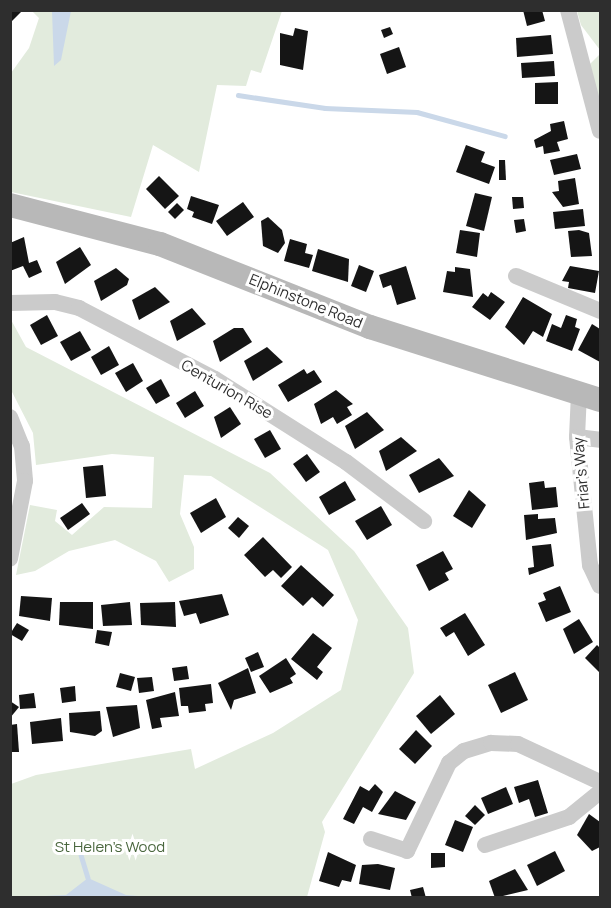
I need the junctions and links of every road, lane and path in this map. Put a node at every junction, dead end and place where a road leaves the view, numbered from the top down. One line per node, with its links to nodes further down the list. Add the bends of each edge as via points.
1 (568, 10): 2 (street)
2 (600, 131)
3 (10, 205): 7 (street, Elphinstone Road, via 160,244 370,327)
4 (516, 276): 6 (street)
5 (10, 303): 11 (street, Centurion Rise, via 55,302 79,308 215,379 355,468)
6 (600, 311)
7 (590, 396): 9 (street, Friar's Way)
8 (10, 417): 12 (street, via 22,446 25,481)
9 (577, 437): 10 (street); 13 (street, Friar's Way, via 590,565)
10 (600, 440)
11 (424, 521)
12 (10, 559)
13 (600, 586)
14 (600, 782): 16 (street, via 518,744 491,743 464,751 449,763 407,851)
15 (600, 792): 17 (street, via 569,817)
16 (370, 839)
17 (485, 845)

